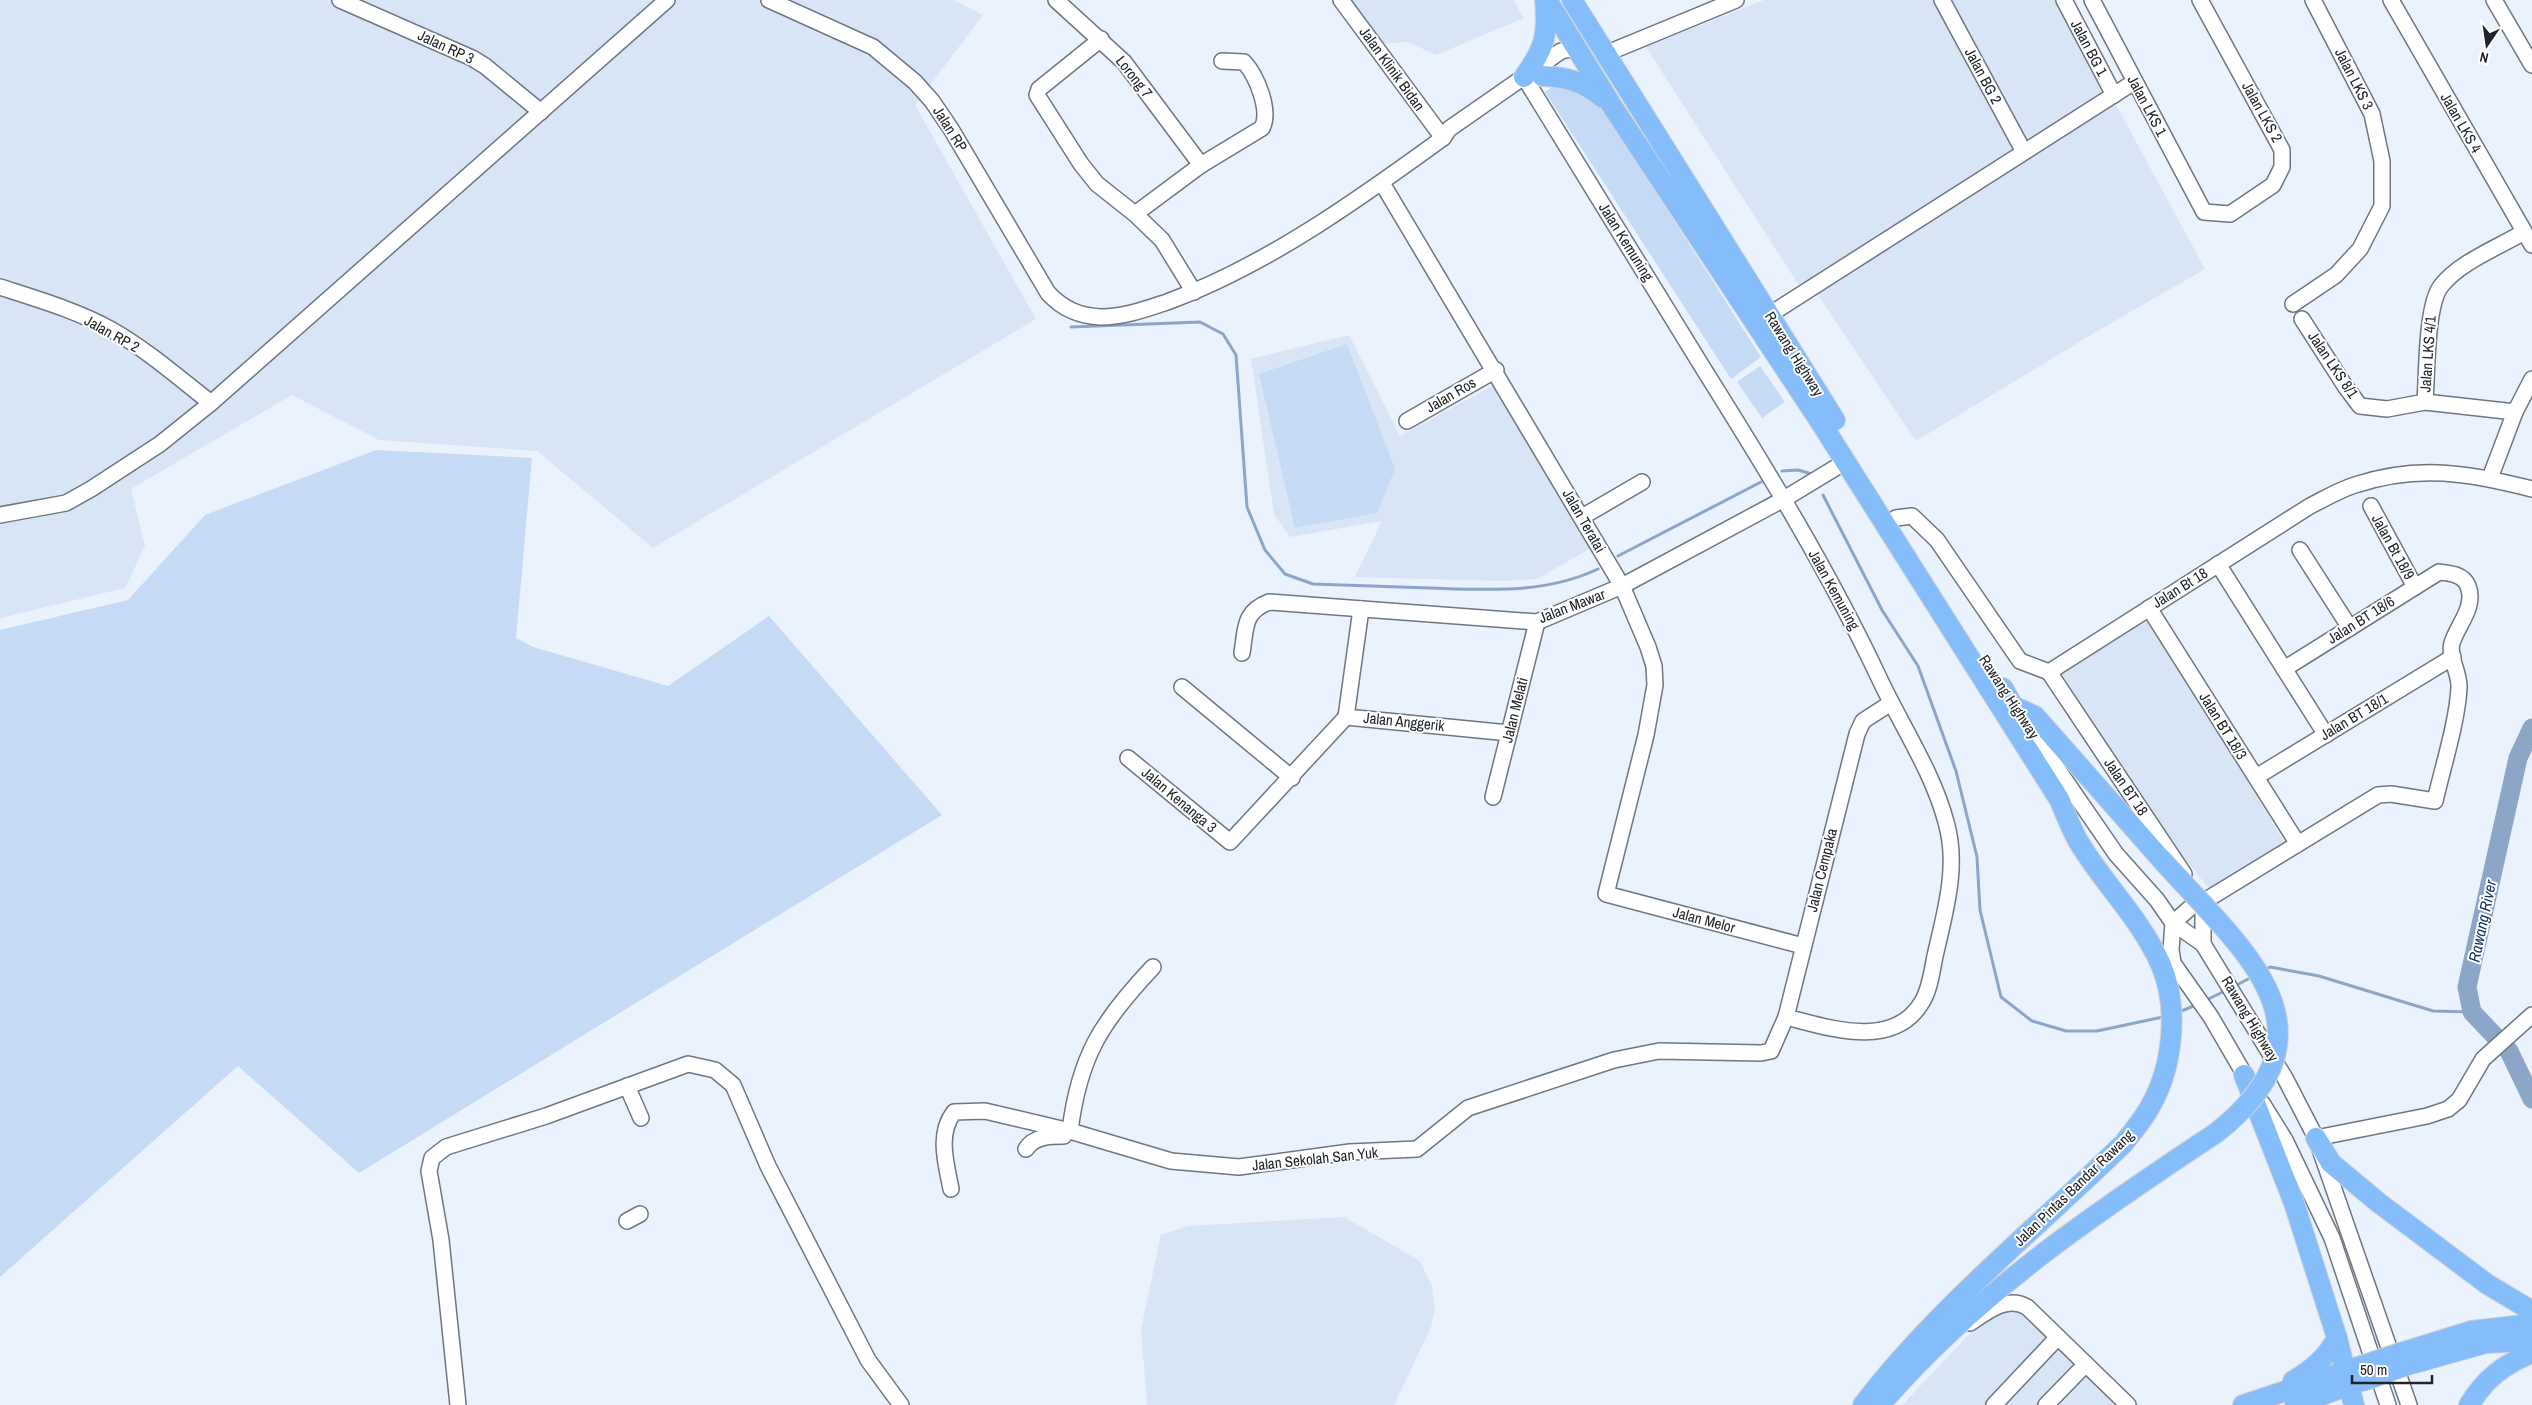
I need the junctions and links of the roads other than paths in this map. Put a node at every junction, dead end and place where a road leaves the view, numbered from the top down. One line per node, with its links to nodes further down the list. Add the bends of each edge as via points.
1 (340, 0): 26 (street, Jalan RP 3, via 472,58)
2 (667, 0): 26 (street)
3 (769, 0): 36 (street, Jalan RP, via 873,47 915,82 951,129 1048,293 1060,306 1101,317 1121,315)
4 (1056, 0): 17 (street, Lorong 7)
5 (1341, 0): 27 (street, Jalan Klinik Bidan)
6 (1546, 0): 18 (main road, Rawang Highway); 22 (main road, via 1546,36)
7 (1572, 0): 16 (main road, Rawang Highway)
8 (1736, 0): 20 (street)
9 (1942, 0): 28 (street, Jalan BG 2)
10 (2064, 0): 24 (street, Jalan BG 1)
11 (2092, 0): 23 (street, Jalan LKS 1)
12 (2200, 0): 31 (street, Jalan LKS 2, via 2282,150 2282,167 2273,185 2230,214)
13 (2313, 0): 37 (street, Jalan LKS 3, via 2372,114 2382,161 2382,206 2360,249 2336,275)
14 (2392, 0): 33 (street, Jalan LKS 4)
15 (2494, 0): 21 (street)
16 (1584, 20): 18 (main road, via 1586,40); 20 (main road, Rawang Highway)
17 (1101, 39): 29 (street, Lorong 7, via 1124,62); 32 (street, via 1039,89 1037,95 1097,184)
18 (1577, 48): 20 (main road); 22 (street, Jalan RP, via 1567,60); 25 (main road, Rawang Highway)
19 (1222, 60): 29 (street, via 1244,62 1250,68 1266,108 1266,119 1262,128)
20 (1610, 62): 38 (main road, Rawang Highway)
21 (2532, 65)
22 (1532, 79): 25 (main road, via 1565,77 1579,81); 27 (street, Jalan RP, via 1449,129); 50 (street, Jalan Kemuning)
23 (2134, 82): 24 (street); 31 (street, Jalan LKS 1)
24 (2114, 95): 28 (street)
25 (1612, 106): 46 (main road, Rawang Highway)
26 (541, 112): 43 (street)
27 (1443, 138): 30 (street, Jalan RP)
28 (2024, 152): 38 (street)
29 (1201, 165): 32 (street)
30 (1382, 182): 36 (street, Jalan RP, via 1324,220); 40 (street, Jalan Teratai)
31 (2204, 212)
32 (1135, 214): 36 (street, via 1162,240)
33 (2524, 232): 34 (street, Jalan LKS 4); 42 (street, Jalan LKS 4/1, via 2465,266 2440,288 2431,309)
34 (2532, 245)
35 (0, 287): 43 (street, Jalan RP 2, via 111,330)
36 (1194, 292)
37 (2293, 304)
38 (1769, 315): 54 (main road, Rawang Highway)
39 (2302, 319): 42 (street, Jalan LKS 8/1, via 2360,406 2387,409)
40 (1496, 370): 45 (street, Jalan Ros); 53 (street, Jalan Teratai)
41 (2532, 379): 44 (street)
42 (2425, 402): 44 (street, Jalan LKS 8/1)
43 (211, 403): 52 (street, via 160,444 66,503)
44 (2515, 412): 47 (street)
45 (1407, 421)
46 (1846, 462): 50 (street, Jalan Mawar); 77 (main road, Rawang Highway)
47 (2490, 478): 49 (street, Jalan Bt 18); 56 (street, Jalan Bt 18, via 2454,472 2418,472 2353,486 2310,506)
48 (1642, 482): 53 (street)
49 (2532, 489)
50 (1784, 499): 57 (street, Jalan Mawar); 68 (street, Jalan Kemuning, via 1863,644)
51 (2371, 506): 58 (street, Jalan Bt 18/9)
52 (0, 515)
53 (1582, 517): 57 (street, Jalan Teratai)
54 (1896, 518): 66 (street, via 1912,516 1938,540 2020,661); 69 (main road, Rawang Highway)
55 (2300, 550): 62 (street)
56 (2218, 564): 59 (street, Jalan Bt 18); 65 (street)
57 (1622, 586): 61 (street, Jalan Mawar); 79 (street, Jalan Teratai, via 1648,647 1655,685 1646,735)
58 (2415, 587): 62 (street, Jalan BT 18/6); 64 (street, Jalan BT 18/6, via 2438,572 2455,574 2467,583 2471,597 2469,608 2452,645)
59 (2149, 608): 66 (street, Jalan Bt 18); 74 (street, Jalan BT 18/3)
60 (1361, 609): 61 (street, Jalan Mawar); 63 (street, Jalan Mawar, via 1269,602 1257,606 1247,618); 70 (street, Jalan Anggerik)
61 (1537, 622): 71 (street, Jalan Melati)
62 (2350, 628): 65 (street, Jalan BT 18/6)
63 (1242, 653)
64 (2453, 657): 72 (street, Jalan BT 18/1); 78 (street, via 2458,673 2458,697 2435,801 2378,795)
65 (2284, 669): 72 (street)
66 (2049, 672): 80 (street, Jalan BT 18)
67 (1182, 687): 75 (street)
68 (1891, 703): 83 (street, Jalan Cempaka, via 1863,722 1857,734); 87 (street, Jalan Kemuning, via 1934,788 1947,823 1951,856 1950,890 1923,1002 1904,1022 1883,1030 1862,1032 1830,1028)
69 (2013, 706): 81 (street, Rawang Highway, via 2116,854); 101 (main road, Jalan Pintas Bandar Rawang, bridge, via 2035,716 2256,968 2276,1006 2276,1049 2261,1090 2241,1113 2038,1256 1981,1302)
70 (1346, 717): 71 (street, Jalan Anggerik); 75 (street)
71 (1509, 733): 76 (street, Jalan Melati)
72 (2326, 735): 74 (street, Jalan BT 18/1)
73 (1128, 758): 75 (street, Jalan Kenanga 3, via 1230,842)
74 (2256, 777): 78 (street, Jalan BT 18/3)
75 (1292, 778)
76 (1493, 797)
77 (2059, 799): 84 (main road, Jalan Pintas Bandar Rawang, via 2078,841)
78 (2298, 844): 80 (street)
79 (1606, 894): 83 (street, Jalan Melor)
80 (2203, 902): 81 (street, via 2191,907); 82 (street)
81 (2173, 923): 82 (street, Rawang Highway); 84 (street, via 2171,950)
82 (2203, 944): 93 (street, Rawang Highway, via 2285,1078)
83 (1803, 946): 87 (street, Jalan Cempaka)
84 (2165, 959): 89 (street, via 2192,989); 110 (main road, Jalan Pintas Bandar Rawang, via 2170,1044 2151,1106 2124,1143 1987,1272 1910,1350)
85 (1153, 967): 92 (street, via 1120,1001 1097,1035 1073,1106)
86 (2532, 1014): 93 (street, via 2483,1059 2459,1100 2448,1109)
87 (1786, 1017): 88 (street, Jalan Cempaka)
88 (1771, 1051): 92 (street, Jalan Sekolah San Yuk, via 1659,1051 1614,1060 1468,1108 1417,1149 1410,1150 1350,1152 1230,1167 1171,1161)
89 (2244, 1075): 99 (main road, via 2294,1204); 118 (street, via 2285,1140 2332,1238)
90 (626, 1086): 91 (street); 108 (street, via 446,1148 432,1158 429,1171 441,1240); 109 (street, via 688,1064 715,1070 733,1085 768,1166 868,1360)
91 (641, 1118)
92 (1074, 1132): 94 (street, via 1069,1136 1046,1136); 95 (street, Jalan Sekolah San Yuk, via 985,1110 954,1112 946,1122 943,1150)
93 (2316, 1138): 96 (main road, via 2331,1163 2378,1203 2488,1284); 119 (street, Rawang Highway)
94 (1026, 1149)
95 (951, 1189)
96 (2532, 1311)
97 (2532, 1324): 103 (main road, via 2472,1331)
98 (2058, 1337): 101 (street, via 2020,1302 2007,1302); 104 (street); 112 (street)
99 (2337, 1338): 105 (main road); 106 (main road, via 2317,1365)
100 (2532, 1341): 103 (main road, via 2486,1343)
101 (1933, 1347): 111 (main road, Jalan Pintas Bandar Rawang)
102 (2532, 1353): 120 (main road, via 2511,1361 2493,1374)
103 (2402, 1360): 105 (main road, bridge)
104 (2086, 1364): 113 (street); 114 (street)
105 (2354, 1376): 106 (main road); 107 (main road); 117 (main road)
106 (2268, 1397): 115 (main road)
107 (2301, 1403): 116 (main road, via 2329,1398)
108 (458, 1405)
109 (901, 1405)
110 (1863, 1405)
111 (1880, 1405)
112 (1994, 1405)
113 (2046, 1405)
114 (2128, 1405)
115 (2243, 1405)
116 (2345, 1405)
117 (2354, 1405)
118 (2388, 1405)
119 (2409, 1405)
120 (2469, 1405)

